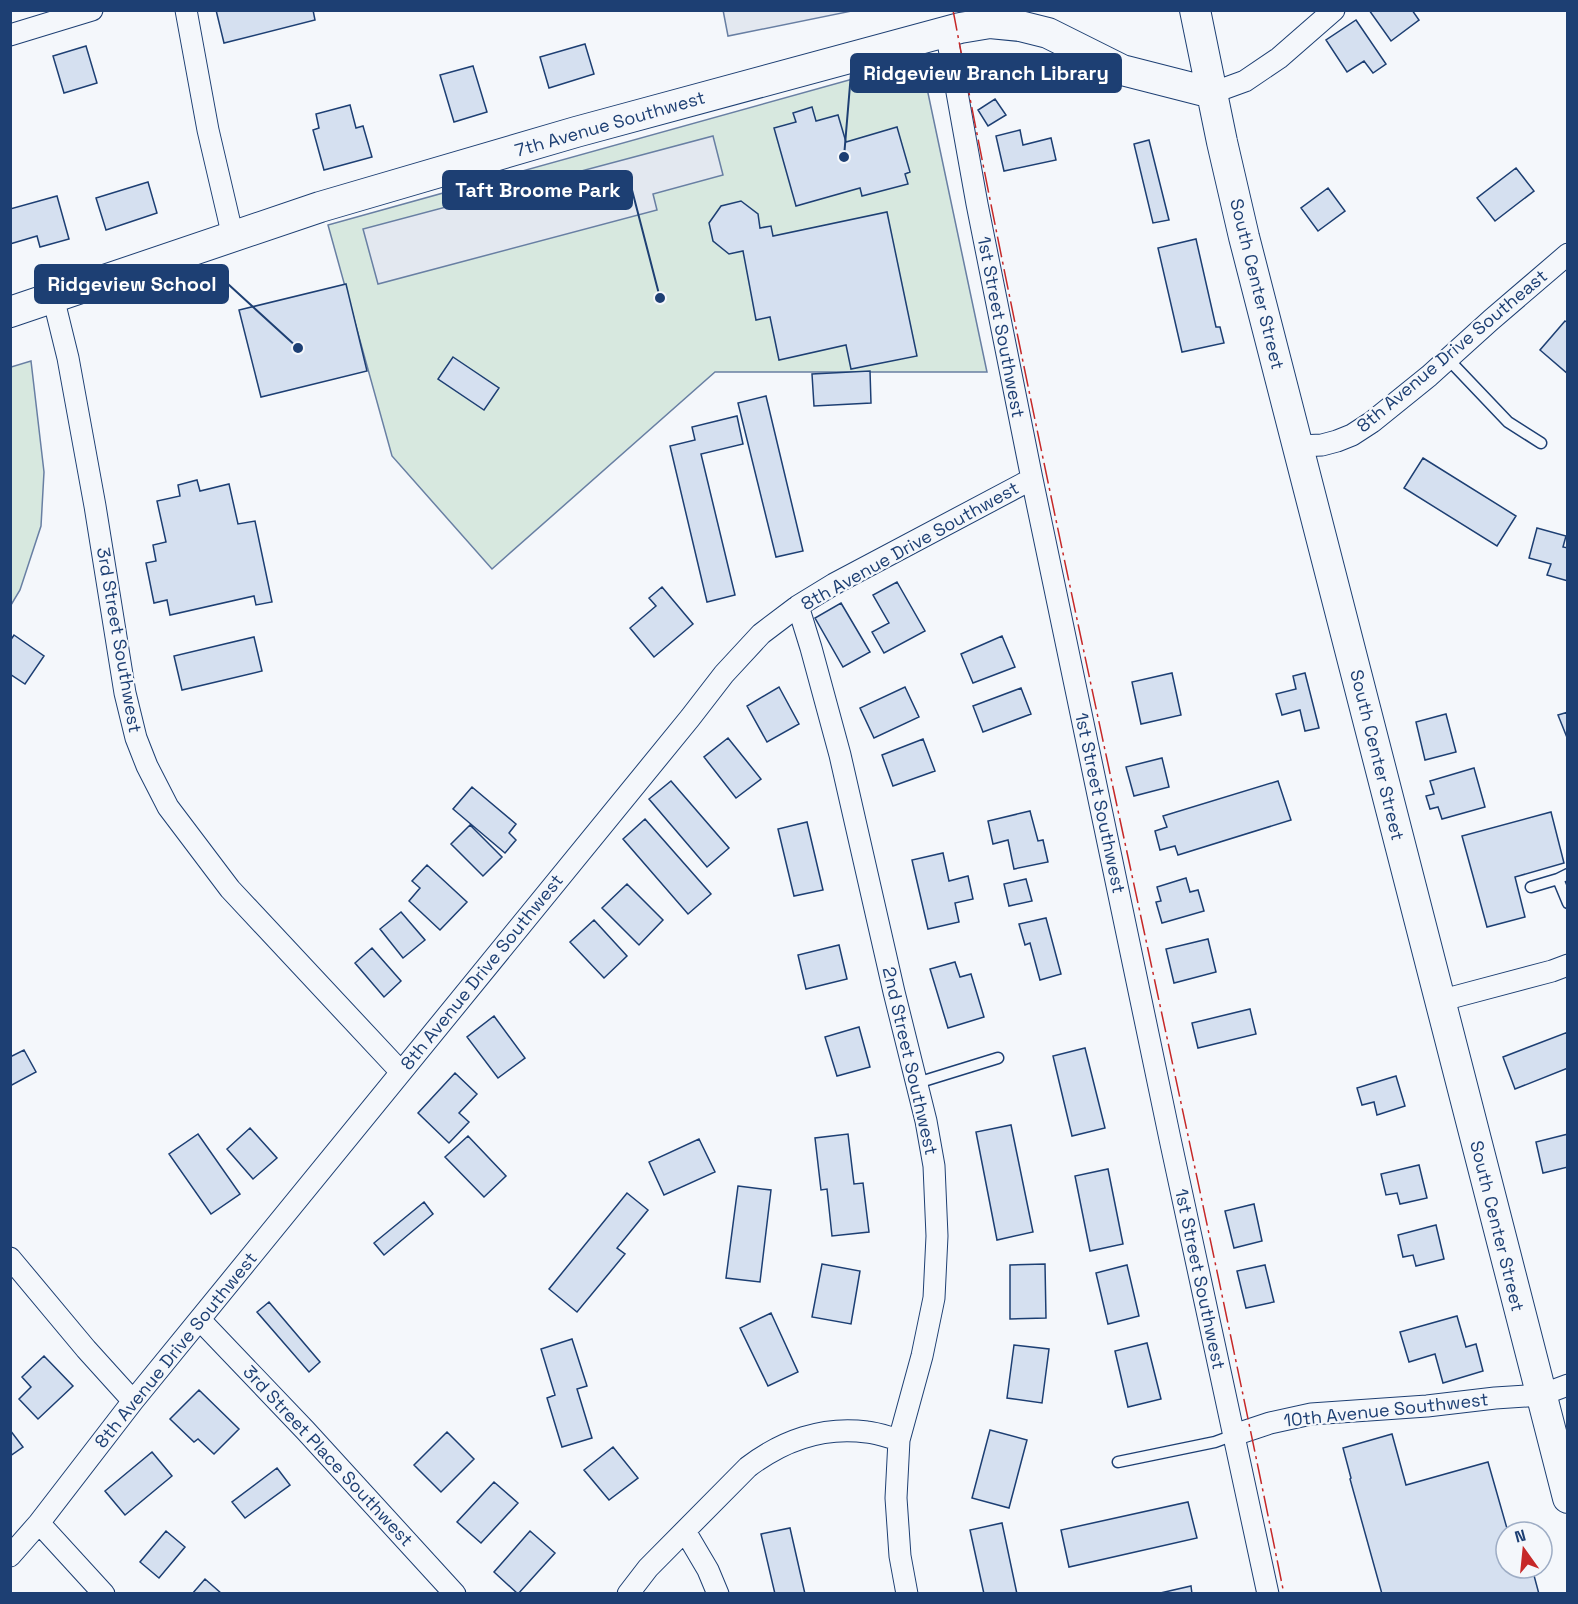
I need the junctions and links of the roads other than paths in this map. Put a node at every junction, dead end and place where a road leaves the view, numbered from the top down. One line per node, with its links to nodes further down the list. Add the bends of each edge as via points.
1 (92, 10): 6 (street)
2 (186, 10): 8 (street)
3 (1195, 10): 7 (street, South Center Street)
4 (1334, 10): 7 (street, via 1279,58 1245,81)
5 (944, 21): 7 (street, 7th Avenue Southwest, via 960,27 990,23 1048,33 1122,70); 8 (street, 7th Avenue Southwest, via 321,207); 15 (street, 1st Street Southwest)
6 (10, 35)
7 (1212, 93): 14 (street, South Center Street, via 1241,226)
8 (233, 237): 10 (street, 7th Avenue Southwest)
9 (1568, 254): 12 (street, 8th Avenue Drive Southeast)
10 (53, 297): 11 (street, 7th Avenue Southwest); 23 (street, 3rd Street Southwest, via 73,381 125,693 147,766 168,807 230,888)
11 (10, 312)
12 (1448, 358): 13 (lane, via 1508,422); 14 (street, 8th Avenue Drive Southeast, via 1352,435 1322,445)
13 (1541, 443)
14 (1298, 446): 21 (street, South Center Street)
15 (1032, 479): 16 (street, 8th Avenue Drive Southwest); 29 (street, 1st Street Southwest)
16 (798, 606): 23 (street, 8th Avenue Drive Southwest, via 761,634 724,674); 24 (street, 2nd Street Southwest, via 840,755)
17 (1563, 877): 18 (lane); 19 (lane)
18 (1531, 887)
19 (1568, 903)
20 (1568, 965): 21 (street)
21 (1439, 1001): 27 (street, South Center Street)
22 (998, 1058): 24 (lane)
23 (401, 1072): 26 (street, 8th Avenue Drive Southwest)
24 (917, 1083): 30 (street, 2nd Street Southwest, via 934,1166 938,1236 934,1298)
25 (10, 1258): 28 (street)
26 (200, 1320): 28 (street, 8th Avenue Drive Southwest); 37 (street, 3rd Street Place Southwest)
27 (1554, 1390): 29 (street, 10th Avenue Southwest, via 1427,1406 1311,1414); 32 (street, South Center Street)
28 (133, 1401): 33 (street, 8th Avenue Drive Southwest)
29 (1234, 1435): 31 (lane); 41 (street, 1st Street Southwest)
30 (898, 1440): 34 (street, via 867,1432 836,1431 789,1442 748,1467); 40 (street, 2nd Street Southwest, via 900,1556)
31 (1118, 1462)
32 (1568, 1497)
33 (39, 1523): 35 (street, 8th Avenue Drive Southwest); 36 (street)
34 (685, 1531): 38 (street); 39 (street)
35 (10, 1556)
36 (104, 1593)
37 (455, 1593)
38 (628, 1593)
39 (717, 1593)
40 (908, 1593)
41 (1268, 1593)

